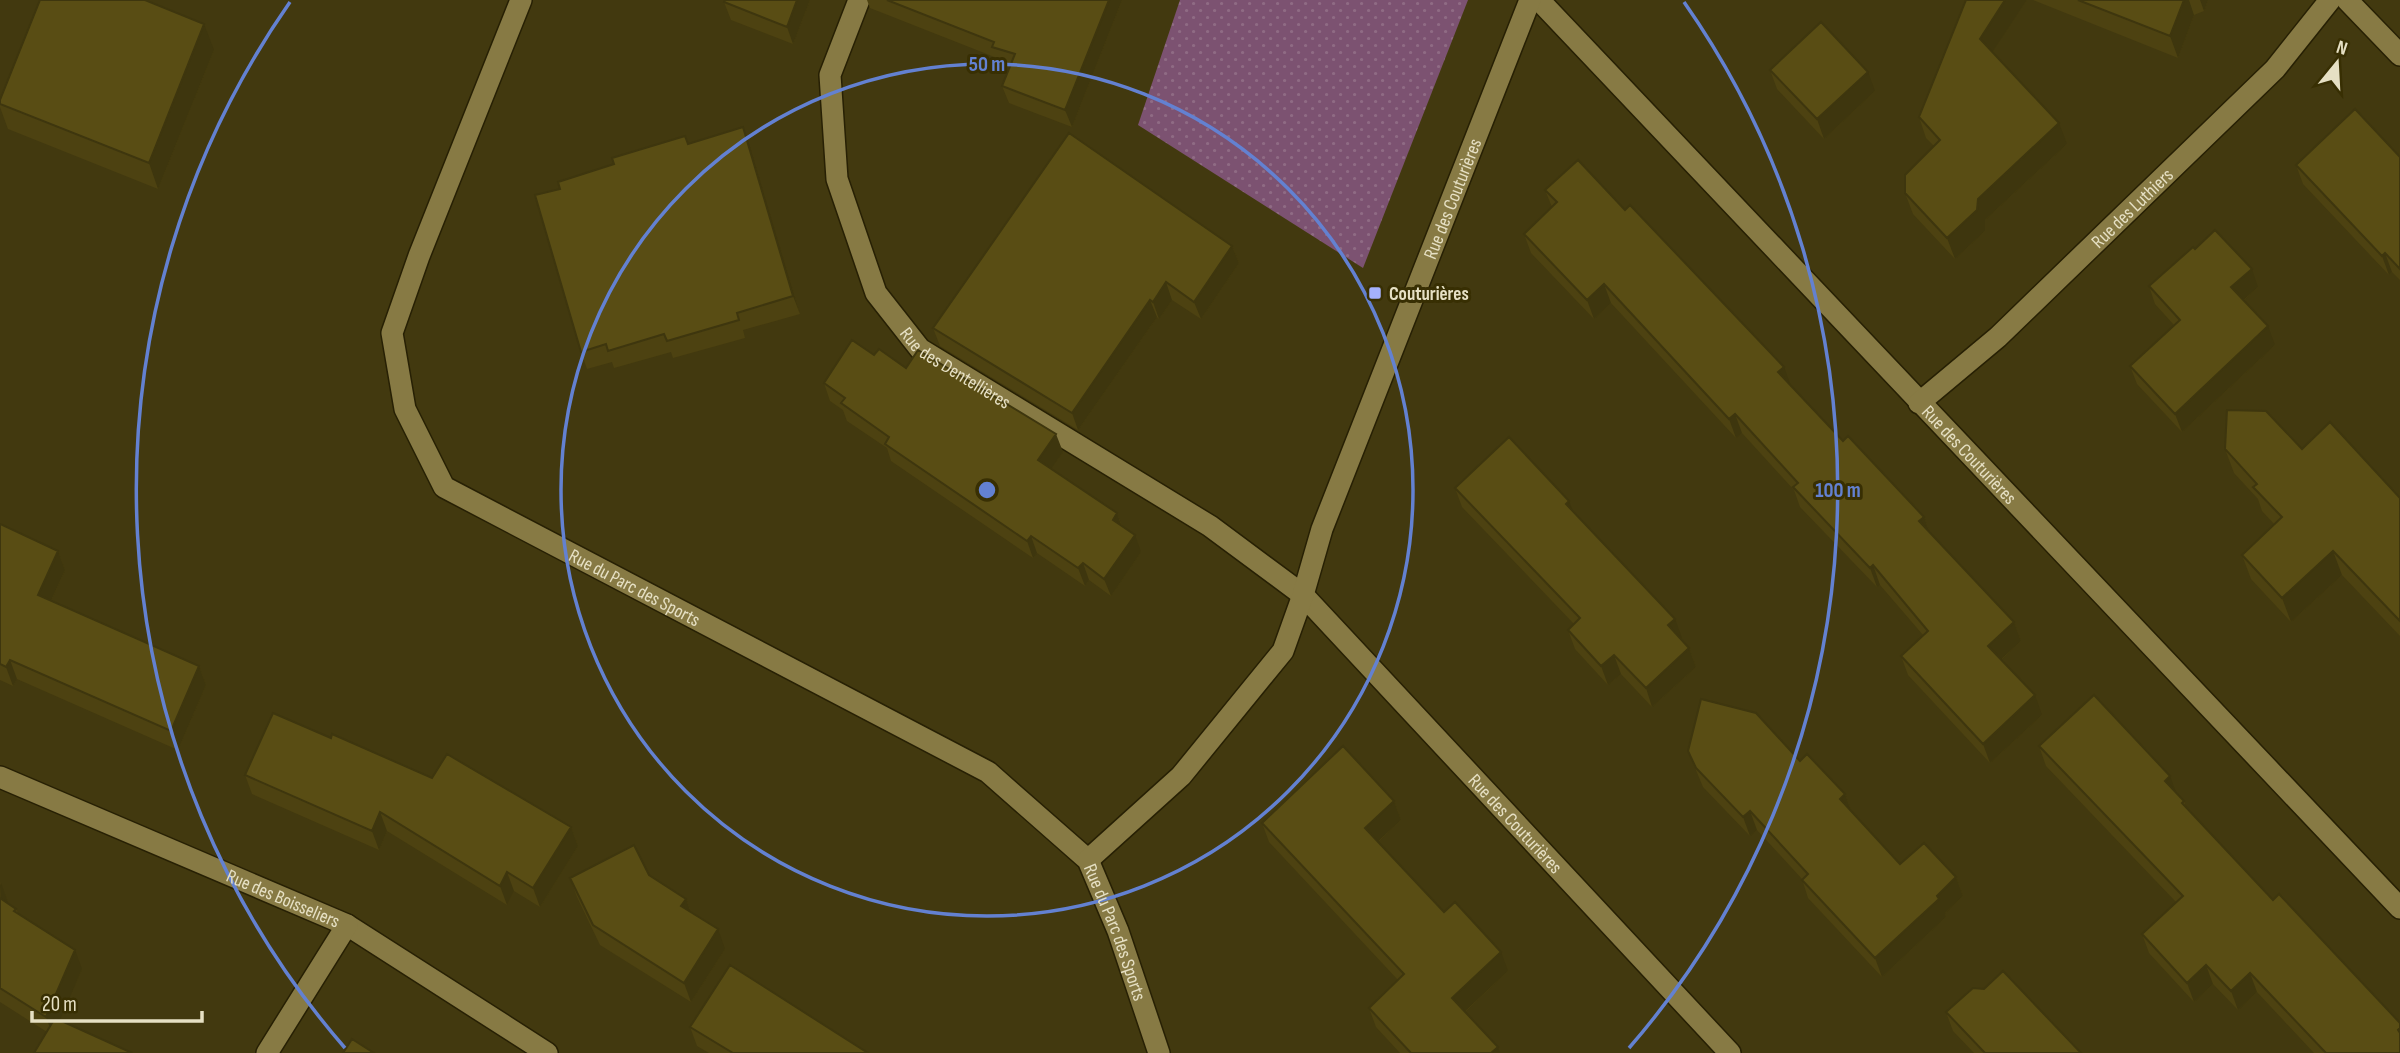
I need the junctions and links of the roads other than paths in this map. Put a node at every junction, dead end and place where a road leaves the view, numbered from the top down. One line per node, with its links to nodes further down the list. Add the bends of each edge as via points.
1 (522, 0): 11 (street, Rue du Parc des Sports, via 392,333 405,410 444,487 988,772)
2 (859, 0): 9 (street, Rue des Dentellières, via 830,75 838,179 876,293 920,349 1210,526)
3 (1530, 0): 9 (street, Rue des Couturières, via 1322,529)
4 (1538, 0): 8 (street, Rue des Couturières)
5 (2330, 0): 8 (street, Rue des Luthiers, via 2275,69 1998,337)
6 (2347, 0): 7 (street)
7 (2400, 55)
8 (1919, 403): 12 (street, Rue des Couturières)
9 (1303, 595): 11 (street, Rue des Couturières, via 1283,651 1232,714 1181,776); 17 (street, Rue des Couturières)
10 (0, 777): 13 (street, Rue des Boisseliers)
11 (1088, 860): 16 (street, Rue du Parc des Sports, via 1118,931)
12 (2400, 908)
13 (347, 925): 14 (street); 15 (street, Rue des Boisseliers)
14 (267, 1053)
15 (547, 1053)
16 (1158, 1053)
17 (1730, 1053)

